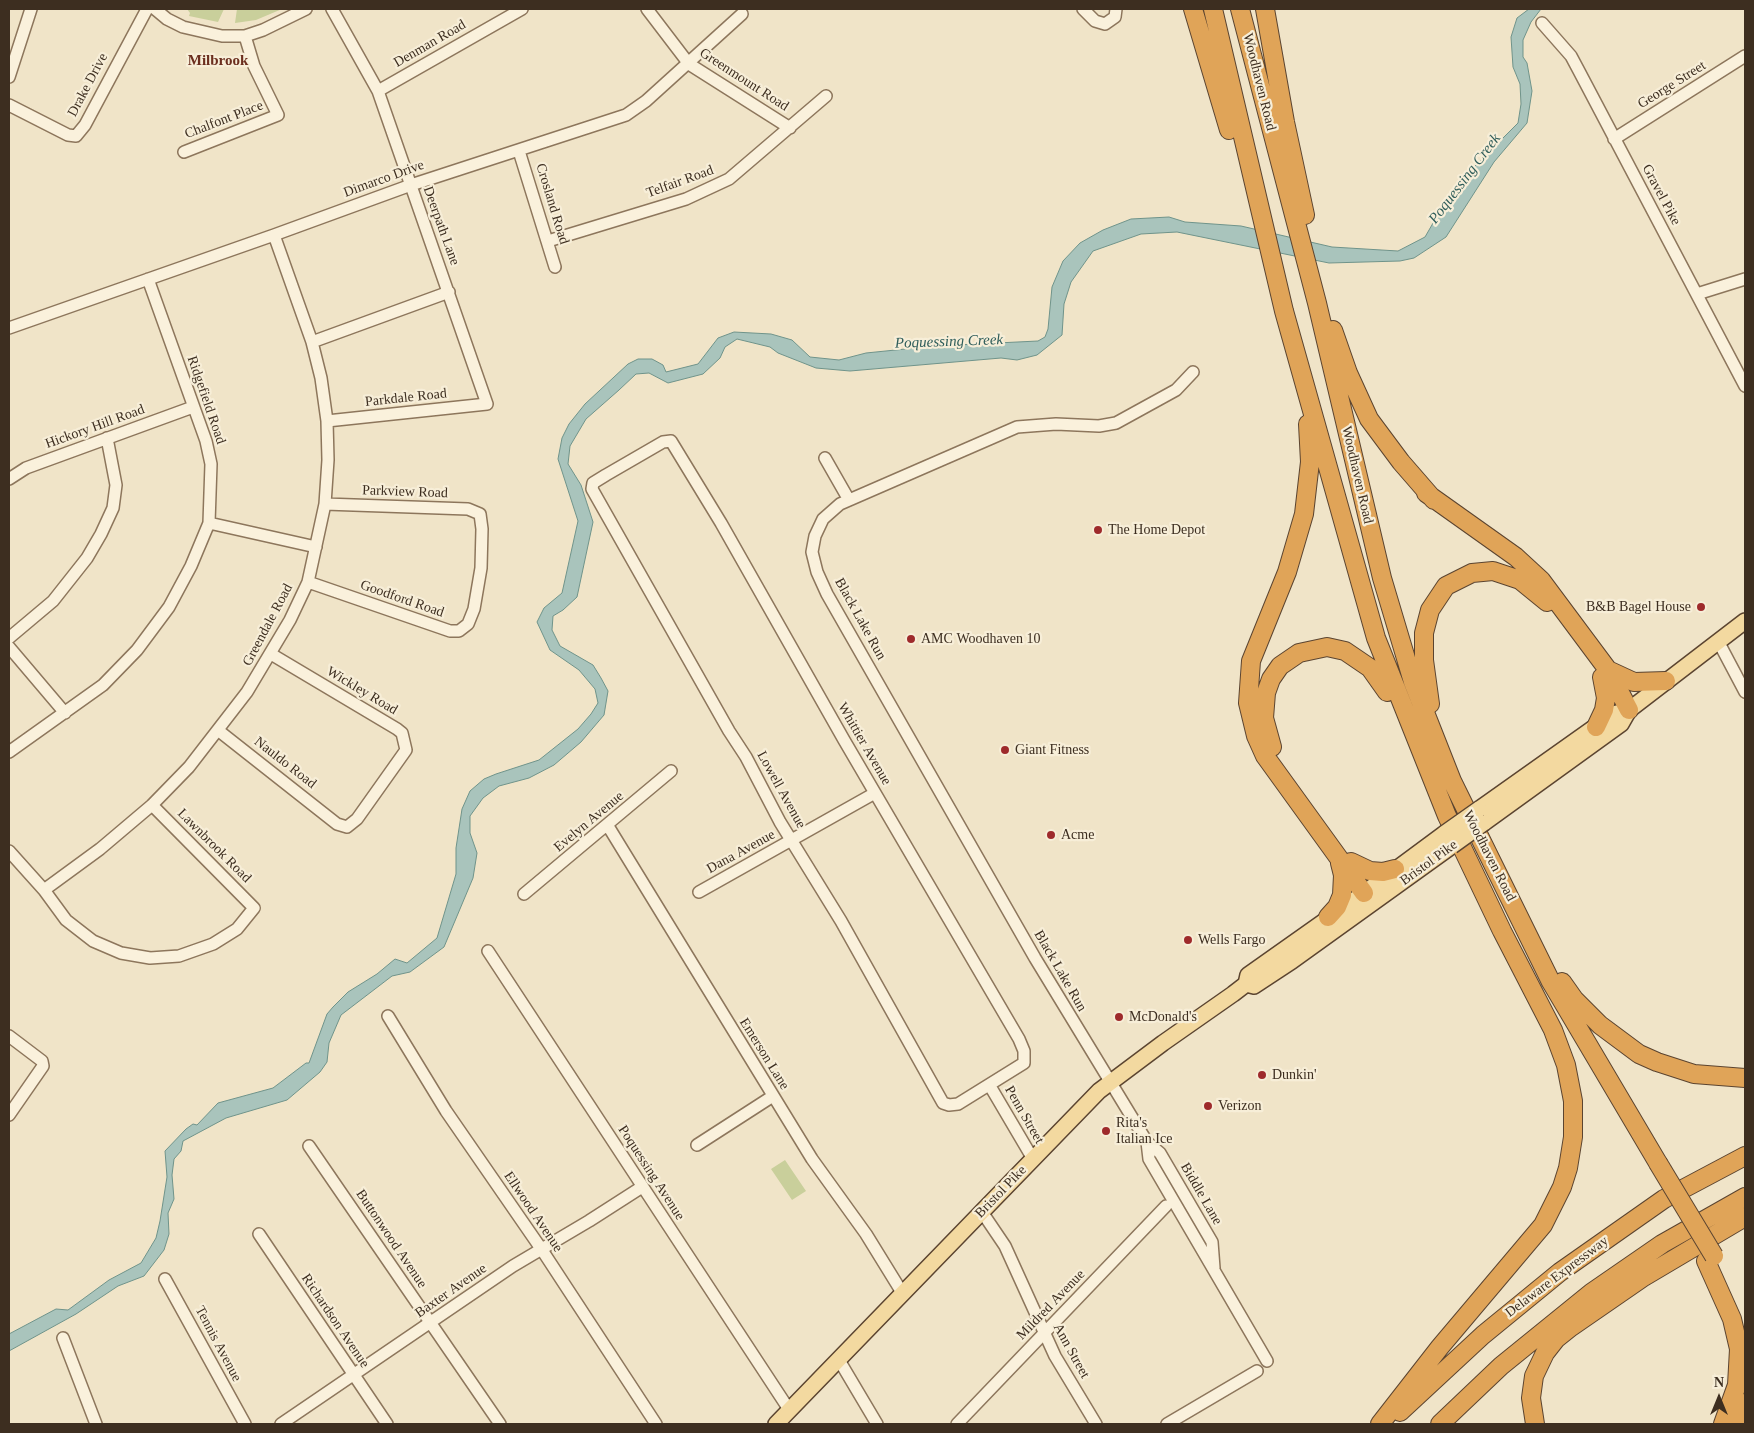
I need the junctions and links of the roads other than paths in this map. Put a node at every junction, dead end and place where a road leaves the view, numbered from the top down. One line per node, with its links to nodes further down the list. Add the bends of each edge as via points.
1 (31, 9): 19 (street)
2 (147, 9): 22 (street, Drake Drive, via 76,136)
3 (155, 9): 16 (street, via 167,19 202,33)
4 (306, 9): 16 (street, via 276,25)
5 (332, 9): 20 (street, Deerpath Lane)
6 (522, 9): 20 (street, Denman Road)
7 (647, 9): 18 (street, Greenmount Road)
8 (1083, 9): 9 (street, via 1095,21 1104,24 1115,17)
9 (1116, 9)
10 (1193, 9): 28 (highway)
11 (1213, 9): 28 (highway, Woodhaven Road)
12 (1242, 9): 29 (highway, Woodhaven Road)
13 (1265, 9): 29 (highway)
14 (742, 14): 18 (street, Dimarco Drive)
15 (1542, 24): 24 (street, Gravel Pike, via 1571,56)
16 (244, 36): 26 (street, Chalfont Place, via 254,66 278,115)
17 (1744, 59): 24 (street, George Street)
18 (689, 64): 23 (street, Greenmount Road); 25 (street, Dimarco Drive, via 626,115)
19 (9, 77)
20 (378, 91): 27 (street, Deerpath Lane)
21 (826, 96): 23 (street, Telfair Road)
22 (9, 105)
23 (790, 128): 31 (street, Telfair Road, via 729,180 709,190)
24 (1614, 139): 38 (street, Gravel Pike)
25 (519, 151): 27 (street, Dimarco Drive); 31 (street, Crosland Road)
26 (184, 152)
27 (411, 185): 30 (street, Dimarco Drive); 37 (street, Deerpath Lane)
28 (1258, 226): 32 (highway, Woodhaven Road)
29 (1304, 234): 33 (highway, Woodhaven Road)
30 (274, 236): 35 (street, Dimarco Drive); 42 (street, Greendale Road)
31 (548, 241): 34 (street, Crosland Road)
32 (1265, 255): 40 (highway, Woodhaven Road); 55 (highway, via 1299,392 1306,465)
33 (1310, 262): 39 (highway, Woodhaven Road); 53 (highway, via 1348,373 1369,419)
34 (555, 267)
35 (148, 279): 41 (street, Dimarco Drive); 46 (street, Ridgefield Road)
36 (1745, 279): 38 (street)
37 (449, 292): 42 (street); 45 (street, Deerpath Lane)
38 (1697, 294): 44 (street, Gravel Pike)
39 (1317, 303): 53 (highway, via 1347,387 1362,418 1398,468); 72 (highway, Woodhaven Road, via 1385,587 1413,682)
40 (1284, 312): 55 (highway, via 1307,418 1310,462); 74 (highway, Woodhaven Road, via 1368,615)
41 (9, 328)
42 (312, 342): 47 (street, Greendale Road)
43 (1193, 372): 52 (street, Black Lake Run, via 1176,390 1116,423 1017,427)
44 (1745, 386)
45 (487, 404): 47 (street, Parkdale Road)
46 (193, 407): 48 (street, Hickory Hill Road); 57 (street, Ridgefield Road, via 211,464)
47 (328, 421): 54 (street, Greendale Road)
48 (107, 438): 51 (street, Hickory Hill Road, via 26,468); 61 (street, via 116,485 113,508 101,534 58,595)
49 (675, 447): 76 (street, Whittier Avenue); 80 (street, Lowell Avenue, via 671,441 663,442 593,483 592,489)
50 (825, 458): 52 (street)
51 (9, 479)
52 (849, 500): 97 (street, Black Lake Run, via 823,518 812,552 817,572 1035,958)
53 (1434, 500): 65 (highway, via 1533,572 1554,596)
54 (325, 504): 56 (street, Parkview Road, via 468,509 480,514); 58 (street, Greendale Road)
55 (1304, 514): 83 (highway, via 1287,572 1250,661 1248,703 1265,756)
56 (480, 518): 59 (street, Goodford Road, via 481,568 474,609 468,624 459,631 450,631)
57 (209, 523): 58 (street); 69 (street, Ridgefield Road, via 169,607 137,650 103,685)
58 (316, 547): 59 (street, Greendale Road)
59 (308, 582): 64 (street, Greendale Road)
60 (1745, 621): 62 (main road, Bristol Pike)
61 (9, 638)
62 (1718, 641): 66 (main road, Bristol Pike); 67 (street)
63 (9, 647): 69 (street)
64 (271, 654): 71 (street, Greendale Road); 78 (street, Wickley Road, via 402,733 406,750 357,819 347,827)
65 (1605, 674): 66 (highway, via 1634,682); 68 (highway); 70 (highway, via 1604,710); 72 (highway, via 1548,603 1531,587 1493,571 1465,575 1446,586 1437,597 1427,617 1424,633 1427,685)
66 (1666, 681): 68 (main road, Bristol Pike)
67 (1745, 692)
68 (1630, 710): 70 (main road, Bristol Pike, via 1613,714); 81 (main road, Bristol Pike, bridge, via 1621,724 1484,823)
69 (64, 713): 73 (street, Ridgefield Road)
70 (1596, 727): 81 (main road, Bristol Pike, bridge, via 1478,808)
71 (219, 731): 77 (street, Greendale Road); 78 (street, Nauldo Road)
72 (1438, 747): 91 (highway, Woodhaven Road, via 1479,838)
73 (9, 752)
74 (1421, 754): 83 (highway, via 1380,680 1351,654 1333,648 1314,649 1292,657 1276,672 1264,701 1269,741); 85 (highway, Woodhaven Road)
75 (671, 771): 79 (street, Evelyn Avenue)
76 (875, 793): 80 (street, Dana Avenue); 98 (street, Whittier Avenue, via 1019,1039 1024,1063)
77 (152, 805): 86 (street, Greendale Road, via 100,850); 86 (street, Lawnbrook Road, via 254,908 237,928 213,944 180,956 148,958 121,953 93,941 66,920)
78 (332, 819)
79 (608, 826): 88 (street, Evelyn Avenue); 99 (street, Emerson Lane)
80 (792, 840): 87 (street, Dana Avenue); 98 (street, Lowell Avenue, via 947,1105 958,1104)
81 (1448, 840): 84 (main road, Bristol Pike); 89 (main road, Bristol Pike)
82 (9, 851): 86 (street)
83 (1346, 862): 84 (highway, via 1384,872); 89 (highway); 90 (highway, via 1342,895)
84 (1395, 869): 89 (main road, Bristol Pike)
85 (1476, 878): 105 (highway); 137 (highway, via 1559,1044 1573,1101 1572,1151 1562,1187 1543,1226 1440,1347)
86 (44, 890)
87 (699, 892)
88 (524, 894)
89 (1370, 895): 90 (main road, Bristol Pike); 93 (main road, Bristol Pike, via 1254,986)
90 (1328, 918): 93 (main road, Bristol Pike, via 1248,975)
91 (1523, 923): 96 (highway, via 1574,999 1618,1040 1677,1070 1708,1077); 105 (highway, via 1557,995)
92 (488, 951): 106 (street, Poquessing Avenue)
93 (1246, 984): 97 (main road, Bristol Pike)
94 (388, 1016): 112 (street, Ellwood Avenue, via 446,1111)
95 (9, 1036): 100 (street, via 42,1061 43,1066)
96 (1745, 1078)
97 (1110, 1082): 104 (main road, Bristol Pike); 121 (street, Biddle Lane, via 1147,1142 1149,1159)
98 (990, 1086): 104 (street, Penn Street)
99 (772, 1096): 101 (street); 115 (street, Emerson Lane)
100 (9, 1115)
101 (697, 1145)
102 (309, 1146): 117 (street, Buttonwood Avenue)
103 (1745, 1156): 138 (highway, Delaware Expressway, via 1664,1199 1560,1272 1483,1335)
104 (1032, 1159): 109 (main road, Bristol Pike)
105 (1654, 1165): 113 (highway)
106 (642, 1187): 112 (street, Baxter Avenue); 125 (street, Poquessing Avenue)
107 (1745, 1197): 139 (highway, via 1662,1244 1591,1293 1501,1366)
108 (1166, 1206): 118 (street, Mildred Avenue)
109 (982, 1212): 115 (main road, Bristol Pike); 118 (street, Ann Street, via 1012,1260)
110 (1745, 1217): 140 (highway, via 1642,1278 1556,1339 1540,1360 1532,1383 1531,1406)
111 (259, 1234): 123 (street, Richardson Avenue)
112 (542, 1250): 117 (street, Baxter Avenue, via 513,1266); 131 (street, Ellwood Avenue)
113 (1710, 1259): 116 (highway, via 1732,1288); 141 (highway, via 1732,1319 1739,1349 1737,1386)
114 (165, 1279): 127 (street, Tennis Avenue)
115 (903, 1294): 120 (main road, Bristol Pike)
116 (1745, 1320)
117 (431, 1324): 123 (street, Baxter Avenue); 130 (street, Buttonwood Avenue)
118 (1044, 1334): 134 (street, Mildred Avenue); 135 (street, Ann Street)
119 (63, 1338): 126 (street)
120 (839, 1360): 125 (main road, Bristol Pike); 133 (street)
121 (1268, 1361)
122 (1257, 1371): 136 (street)
123 (353, 1375): 128 (street, Baxter Avenue); 129 (street, Richardson Avenue)
124 (1745, 1403): 142 (highway)
125 (790, 1411): 132 (main road, Bristol Pike)
126 (96, 1424)
127 (245, 1424)
128 (281, 1424)
129 (387, 1424)
130 (500, 1424)
131 (656, 1424)
132 (776, 1424)
133 (878, 1424)
134 (957, 1424)
135 (1096, 1424)
136 (1167, 1424)
137 (1380, 1424)
138 (1388, 1424)
139 (1440, 1424)
140 (1535, 1424)
141 (1723, 1424)
142 (1737, 1424)

